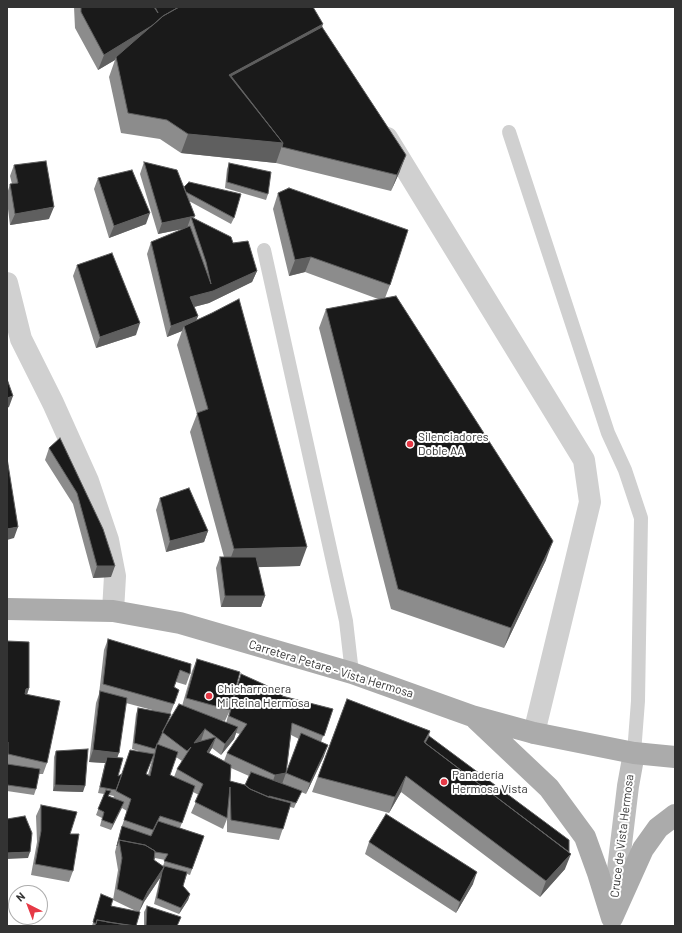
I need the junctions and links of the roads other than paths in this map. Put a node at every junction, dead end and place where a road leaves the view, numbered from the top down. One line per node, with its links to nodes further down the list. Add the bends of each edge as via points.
1 (377, 122): 9 (street, via 584,460 590,502)
2 (509, 132): 10 (lane, via 608,432 625,470 641,518 638,701)
3 (264, 250): 7 (lane, via 346,621)
4 (7, 283): 6 (street, via 21,339 88,481 108,540 114,576)
5 (7, 609): 6 (main road, Carretera Petare - Vista Hermosa)
6 (113, 611): 7 (main road, Carretera Petare - Vista Hermosa, via 180,623)
7 (352, 673): 8 (main road, Carretera Petare - Vista Hermosa)
8 (472, 716): 9 (main road, Carretera Petare - Vista Hermosa); 13 (main road, via 549,788 585,837)
9 (534, 733): 10 (main road, Carretera Petare - Vista Hermosa)
10 (634, 753): 11 (main road, Carretera Petare - Vista Hermosa); 13 (street, Cruce de Vista Hermosa)
11 (675, 757)
12 (675, 815): 13 (main road, via 658,828 642,849)
13 (613, 922)

